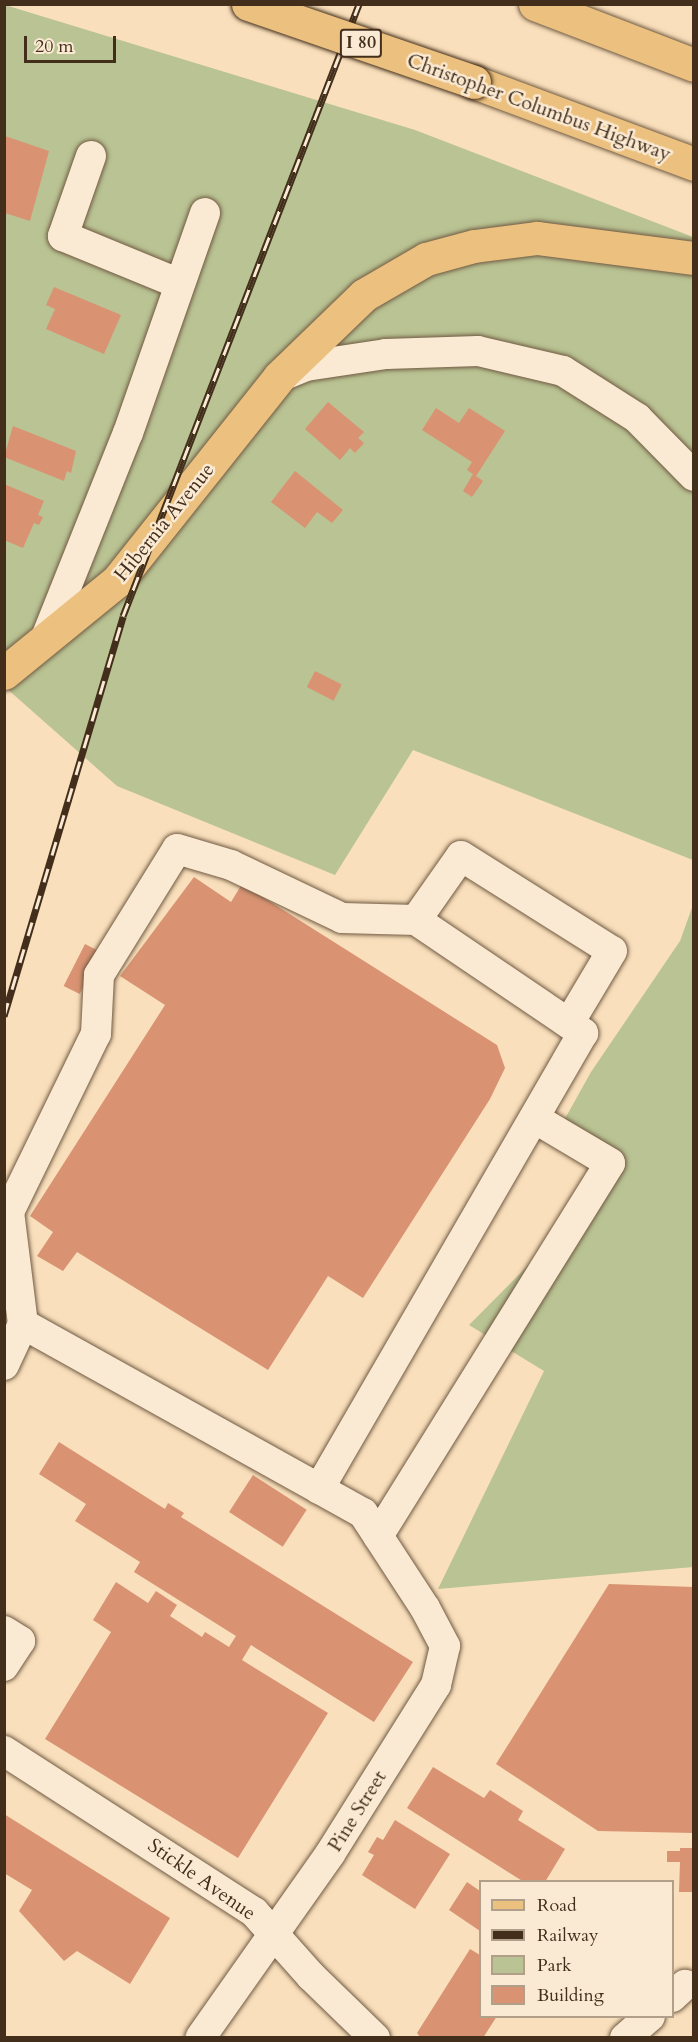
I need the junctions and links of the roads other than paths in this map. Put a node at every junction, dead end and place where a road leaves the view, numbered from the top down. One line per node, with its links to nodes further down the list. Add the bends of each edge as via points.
1 (248, 4): 5 (main road, Christopher Columbus Highway / I 80, bridge, via 474,82)
2 (535, 4): 3 (main road)
3 (693, 64)
4 (91, 156): 8 (street, via 63,236)
5 (693, 164)
6 (205, 213): 8 (street)
7 (693, 258): 9 (main road, Hibernia Avenue, via 537,238 474,246 435,257 364,295)
8 (180, 284): 11 (street, via 128,433)
9 (279, 377): 10 (street, via 306,366 387,354 478,351 563,371 637,418); 11 (main road, Hibernia Avenue, via 117,581)
10 (693, 476)
11 (45, 640): 12 (main road, Hibernia Avenue)
12 (4, 673)
13 (416, 920): 14 (street); 14 (street, via 461,856 612,951); 16 (street, via 342,918 231,865 177,849 99,975 96,1034 9,1212)
14 (569, 1023): 15 (street, via 583,1033)
15 (534, 1118): 18 (street); 19 (street, via 610,1163)
16 (23, 1324): 17 (street); 18 (street, Pine Street)
17 (4, 1365)
18 (320, 1489): 19 (street, Pine Street, via 363,1513)
19 (378, 1536): 23 (street, Pine Street, via 445,1646 436,1685)
20 (4, 1631): 21 (street, via 20,1641)
21 (4, 1666)
22 (4, 1751): 23 (street, Stickle Avenue, via 254,1912)
23 (275, 1935): 25 (street, Pine Street); 26 (street, Stickle Avenue)
24 (648, 2018): 27 (street)
25 (200, 2037)
26 (375, 2037)
27 (625, 2037)

